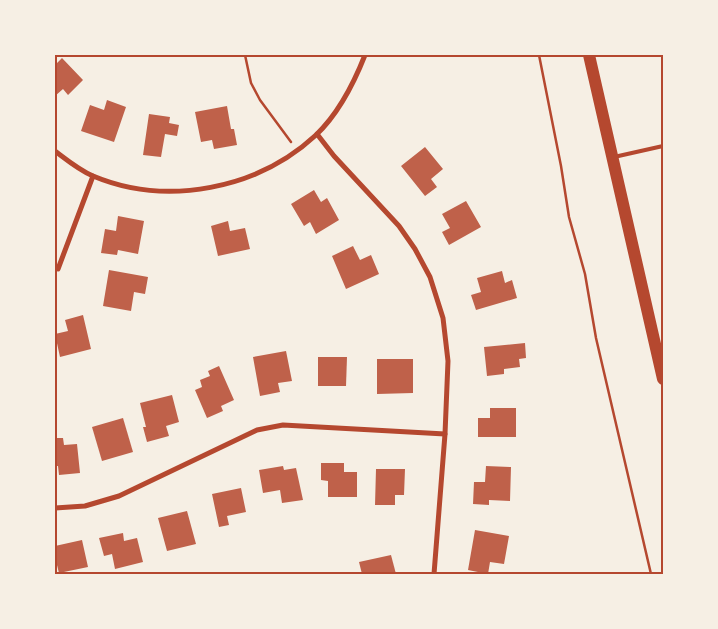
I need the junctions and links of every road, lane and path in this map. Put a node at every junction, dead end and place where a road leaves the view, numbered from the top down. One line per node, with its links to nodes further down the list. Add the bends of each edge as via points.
1 (245, 55): 7 (path, via 251,83 260,100 289,140)
2 (365, 55): 5 (street, via 336,112)
3 (539, 55): 17 (path, via 569,217 585,274 596,338)
4 (589, 55): 9 (main road)
5 (317, 134): 7 (street); 14 (street, via 399,226 430,277 443,318 448,361)
6 (663, 146): 9 (lane)
7 (300, 149): 10 (street, via 276,165 238,181 208,188 168,191 130,187)
8 (55, 151): 10 (street)
9 (612, 157): 12 (main road)
10 (93, 176): 11 (street)
11 (58, 269)
12 (661, 361): 13 (main road)
13 (663, 379)
14 (445, 434): 15 (street, via 283,425 257,430 119,496 85,506); 16 (street)
15 (55, 508)
16 (434, 574)
17 (651, 574)

